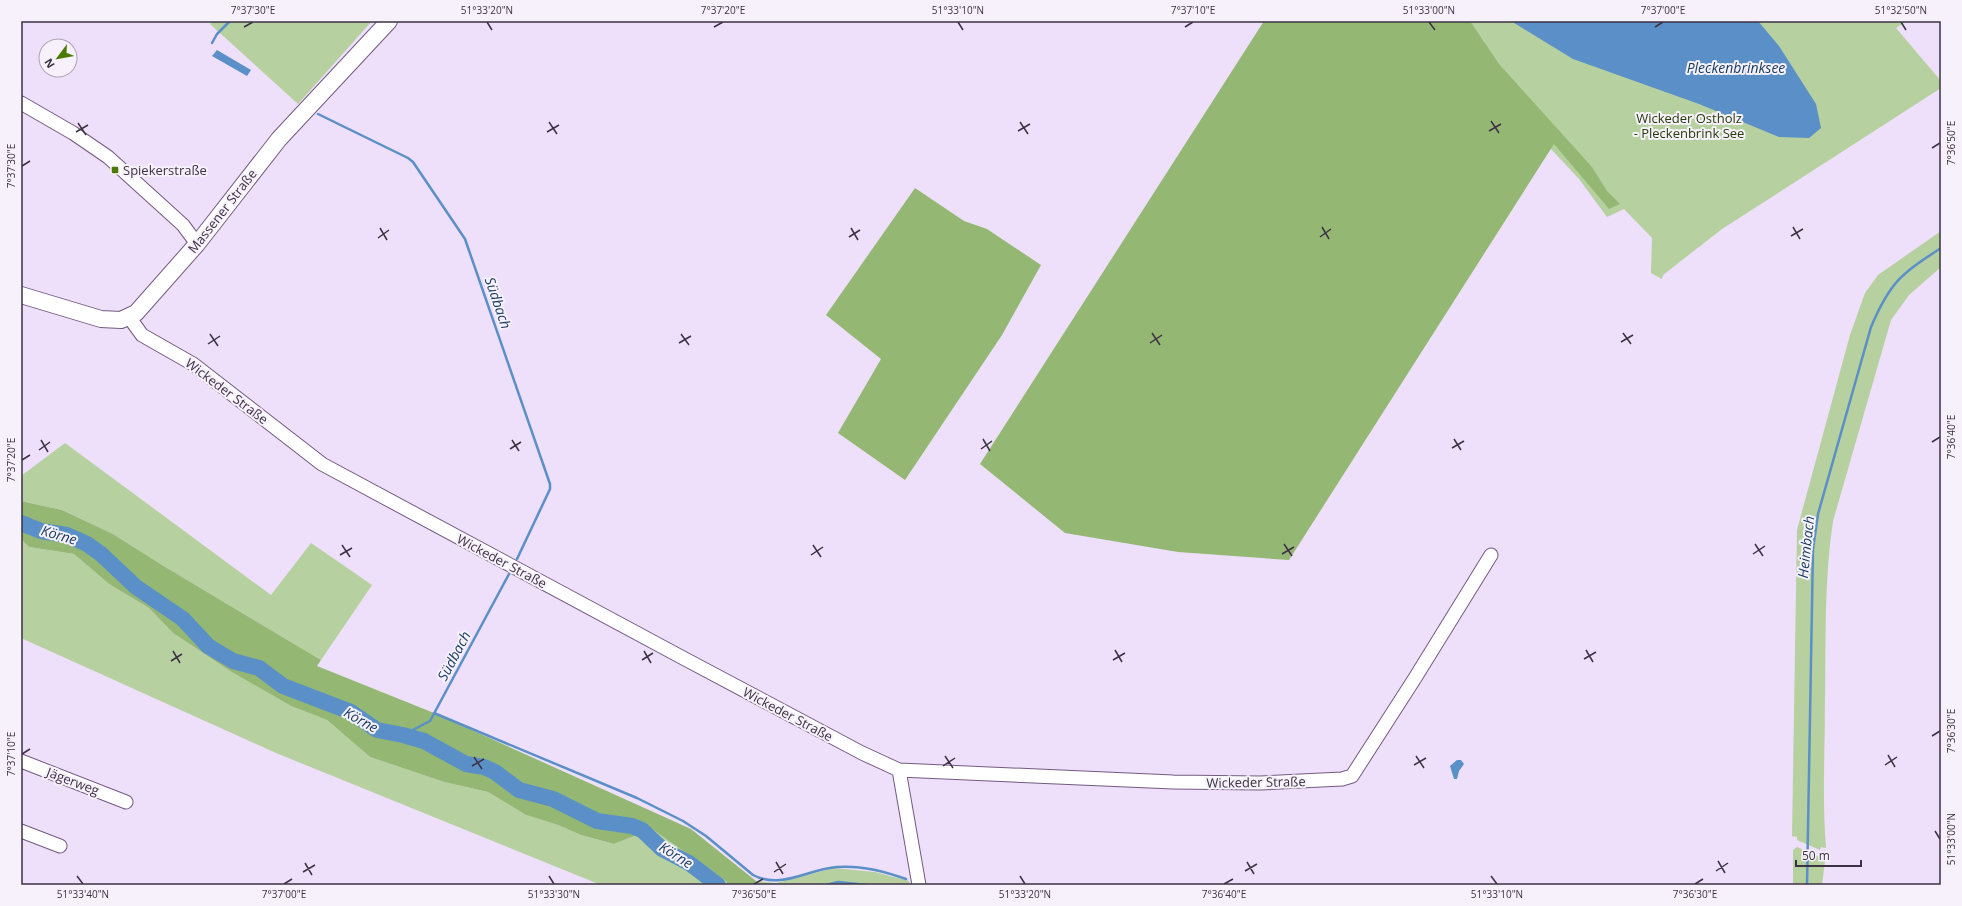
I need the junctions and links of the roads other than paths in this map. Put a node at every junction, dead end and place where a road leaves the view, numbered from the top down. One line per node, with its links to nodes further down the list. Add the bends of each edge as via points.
1 (389, 21): 3 (main road, Massener Straße, via 279,139)
2 (21, 103): 3 (street, via 108,157 183,225)
3 (197, 244): 5 (main road, Massener Straße, via 142,308)
4 (21, 295): 5 (main road, via 100,319 121,320)
5 (129, 317): 8 (street, Wickeder Straße, via 142,335 193,364 322,464 678,656)
6 (1491, 555): 8 (street, Wickeder Straße, via 1352,776 1342,779 1260,783 1173,782)
7 (21, 761): 9 (street, Jägerweg)
8 (899, 770): 12 (street)
9 (126, 802)
10 (21, 831): 11 (street)
11 (60, 846)
12 (919, 885)

